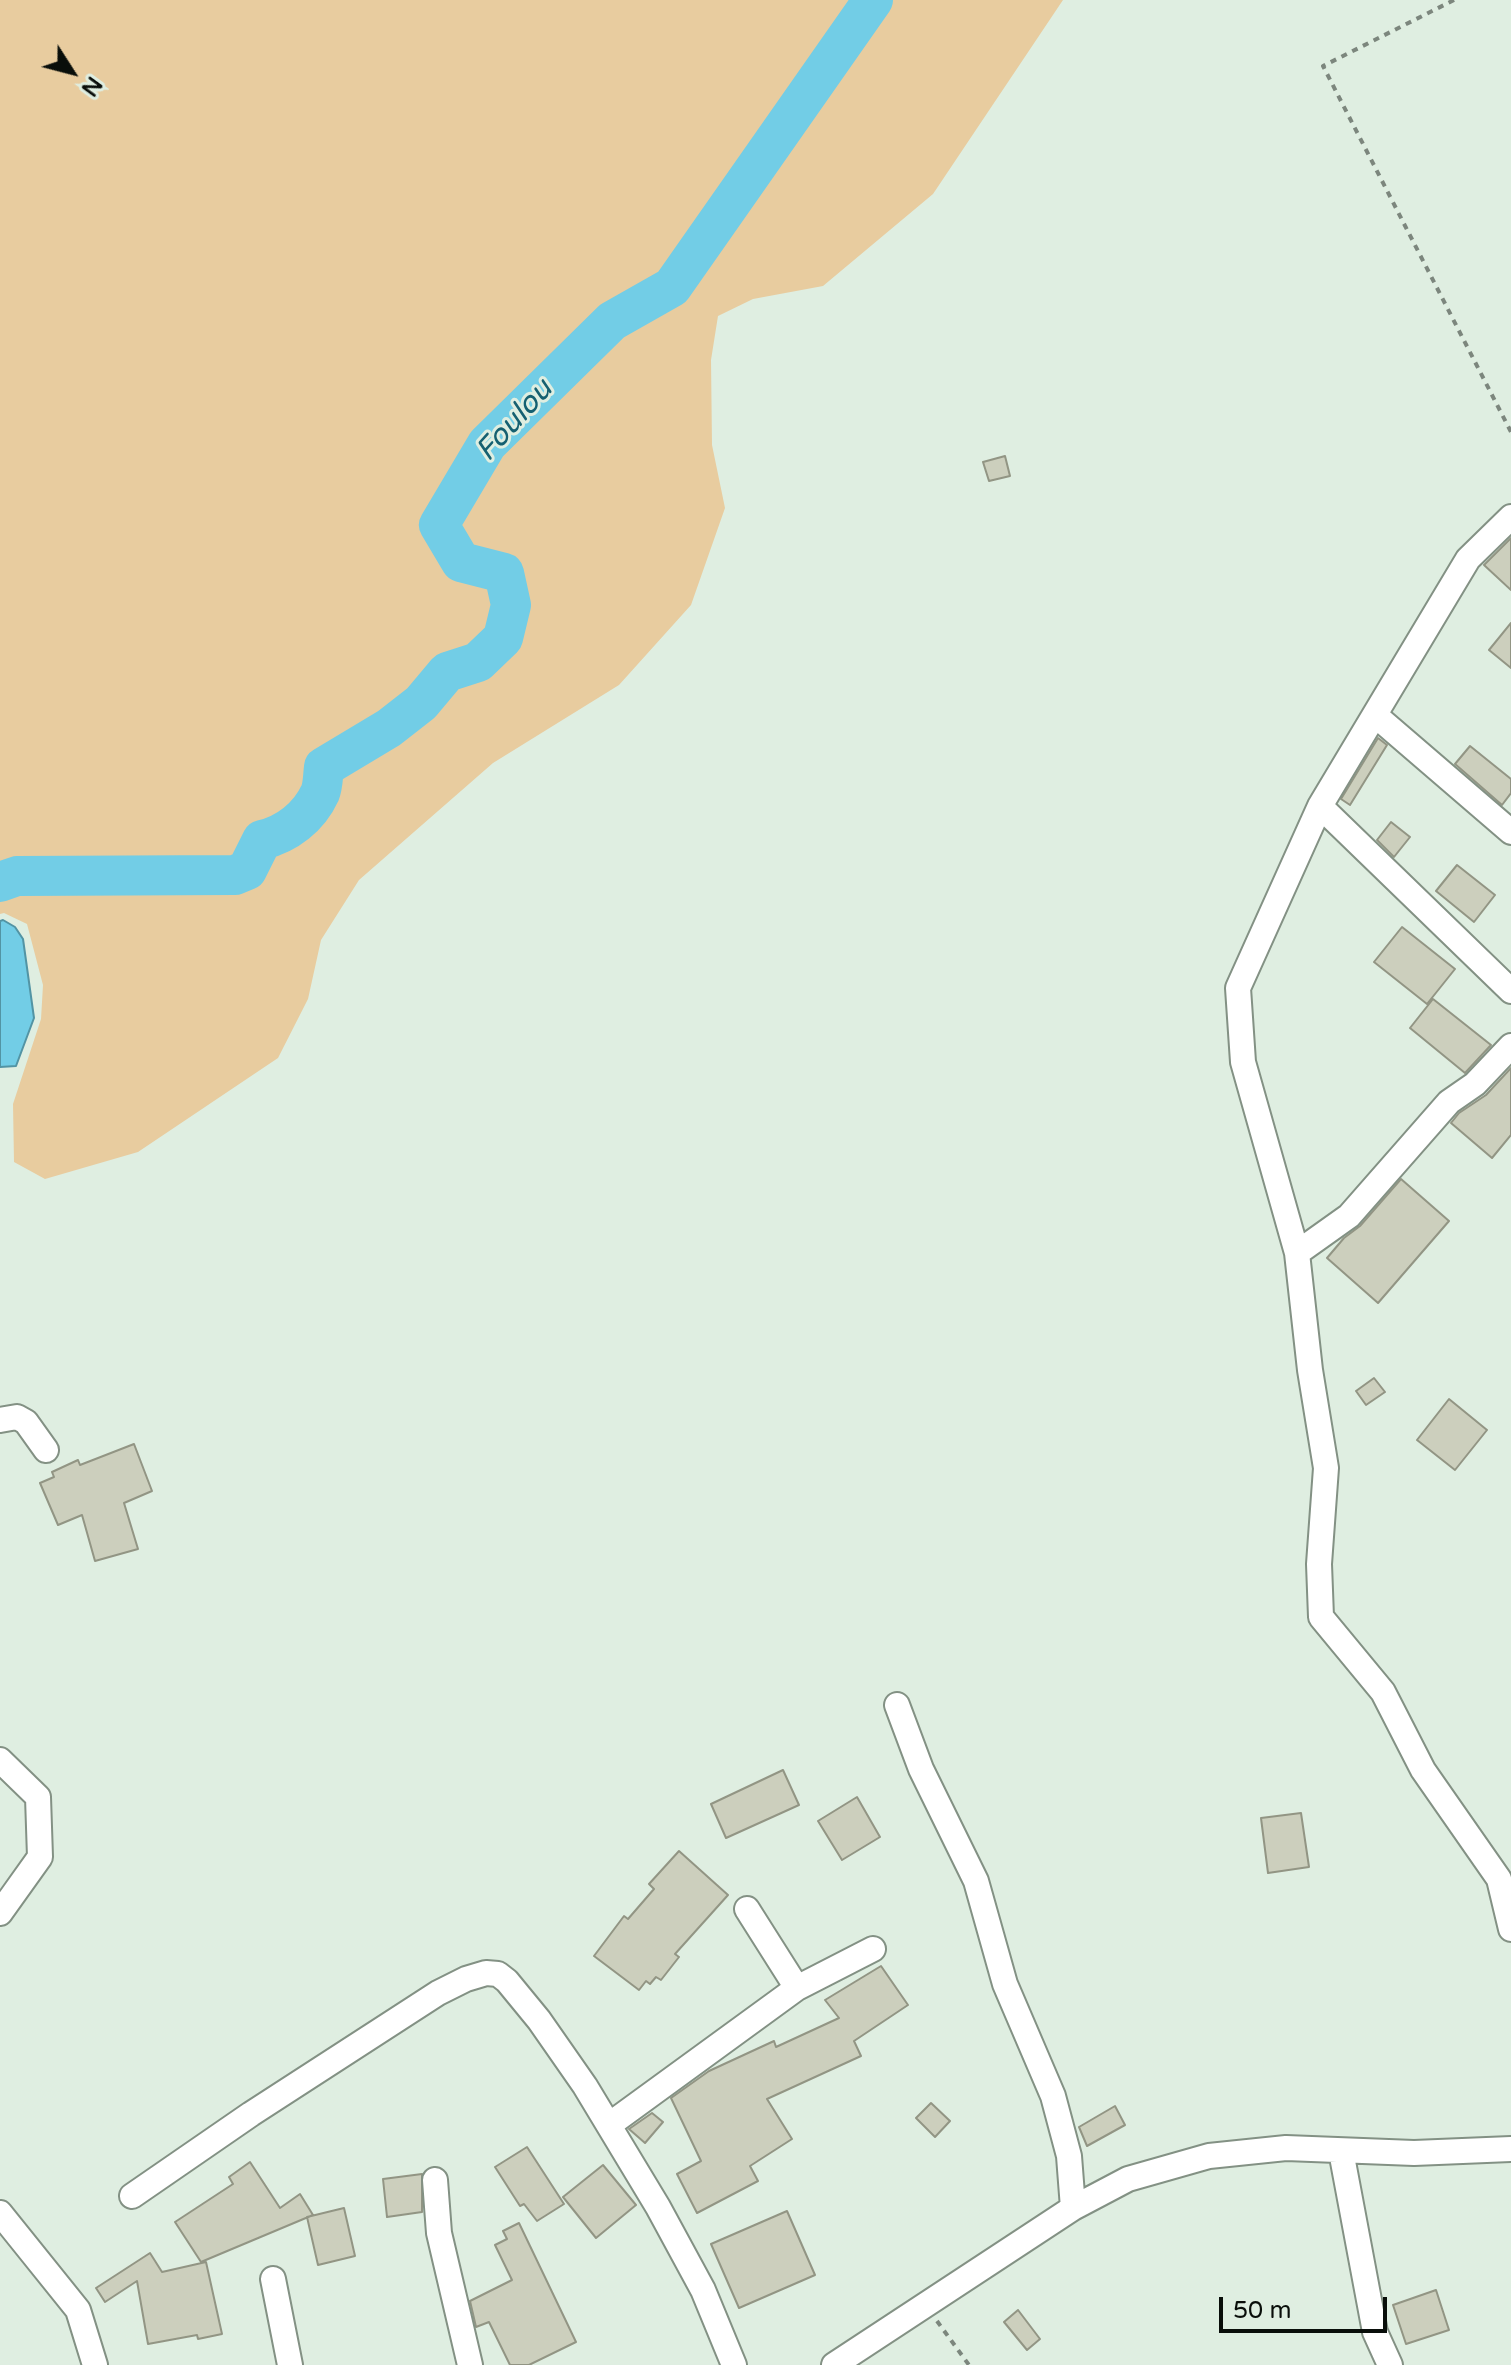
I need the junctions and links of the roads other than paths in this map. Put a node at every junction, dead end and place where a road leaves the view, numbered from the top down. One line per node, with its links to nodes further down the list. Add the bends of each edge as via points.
1 (1511, 517): 2 (street, via 1468,559)
2 (1375, 715): 3 (street); 4 (street)
3 (1320, 806): 5 (street); 7 (street, via 1238,988 1243,1062)
4 (1510, 828)
5 (1511, 991)
6 (1511, 1046): 7 (street, via 1475,1084 1449,1102 1349,1216)
7 (1297, 1253): 12 (street, via 1326,1468 1321,1617 1383,1692 1423,1770)
8 (0, 1420): 9 (street, via 17,1417 26,1422)
9 (46, 1450)
10 (897, 1705): 23 (street, via 921,1769 976,1881 1005,1984 1053,2096 1069,2156)
11 (0, 1760): 14 (street, via 38,1797 40,1857)
12 (1505, 1879): 15 (street)
13 (747, 1909): 17 (street)
14 (0, 1913)
15 (1511, 1929)
16 (873, 1949): 17 (street)
17 (797, 1988): 18 (street)
18 (609, 2125): 22 (street, via 531,2010 507,1981 486,1973 438,1993); 29 (street, via 703,2290)
19 (1511, 2149): 20 (street)
20 (1341, 2151): 23 (street, via 1286,2148 1209,2156 1128,2179); 31 (street, via 1375,2332)
21 (435, 2180): 28 (street, via 439,2233)
22 (132, 2196)
23 (1073, 2208): 30 (street)
24 (0, 2213): 26 (street, via 78,2310)
25 (273, 2279): 27 (street)
26 (95, 2365)
27 (290, 2365)
28 (470, 2365)
29 (734, 2365)
30 (834, 2365)
31 (1390, 2365)

